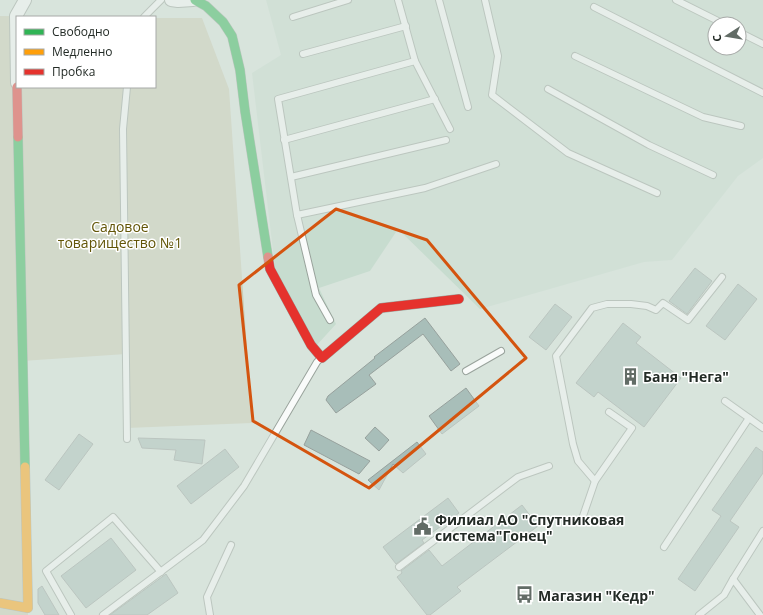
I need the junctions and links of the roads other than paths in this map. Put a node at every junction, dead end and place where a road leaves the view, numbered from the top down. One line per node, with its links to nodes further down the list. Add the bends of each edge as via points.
1 (25, 0): 11 (street)
2 (161, 0): 12 (lane)
3 (171, 0): 4 (street)
4 (194, 0): 40 (street, via 206,6 223,22 232,36 240,70 270,269 311,345)
5 (348, 0): 14 (lane)
6 (398, 0): 15 (lane)
7 (439, 0): 26 (lane)
8 (485, 0): 34 (lane, via 498,56 492,95 568,153)
9 (676, 0): 13 (lane)
10 (594, 7): 24 (lane)
11 (16, 16)
12 (145, 16)
13 (708, 16)
14 (293, 17)
15 (406, 26): 18 (lane); 20 (lane)
16 (747, 36): 17 (lane)
17 (763, 44)
18 (303, 54)
19 (575, 56): 27 (lane, via 703,117)
20 (415, 61): 25 (lane); 29 (lane, via 278,99)
21 (17, 88): 57 (street)
22 (127, 88): 46 (lane, via 124,129)
23 (548, 89): 32 (lane, via 649,145)
24 (763, 94)
25 (435, 99): 28 (lane); 29 (lane)
26 (468, 107)
27 (741, 126)
28 (450, 129)
29 (284, 140): 33 (lane)
30 (446, 140): 33 (lane)
31 (496, 164): 35 (lane, via 425,188)
32 (713, 175)
33 (291, 177): 35 (lane)
34 (657, 193)
35 (297, 215): 38 (lane, via 316,295)
36 (722, 277): 48 (lane, via 688,320 663,303 656,310 630,304 607,304 592,308 556,356 578,461)
37 (459, 299): 40 (street, via 381,308)
38 (330, 320)
39 (501, 351): 41 (lane)
40 (322, 358): 54 (lane, via 317,362 239,492 203,540)
41 (466, 371)
42 (725, 401): 44 (lane)
43 (609, 412): 48 (lane, via 632,428)
44 (750, 418): 45 (lane); 52 (lane)
45 (763, 428)
46 (127, 439)
47 (549, 466): 53 (lane, via 518,477)
48 (595, 480): 49 (lane)
49 (582, 519)
50 (763, 531): 55 (lane)
51 (232, 545): 60 (lane, via 207,597)
52 (664, 547)
53 (399, 568)
54 (161, 572): 58 (lane, via 113,517 46,571); 59 (lane)
55 (733, 579): 61 (lane, via 724,595); 62 (lane)
56 (0, 603): 57 (street)
57 (28, 612)
58 (71, 615)
59 (103, 615)
60 (210, 615)
61 (699, 615)
62 (760, 615)

